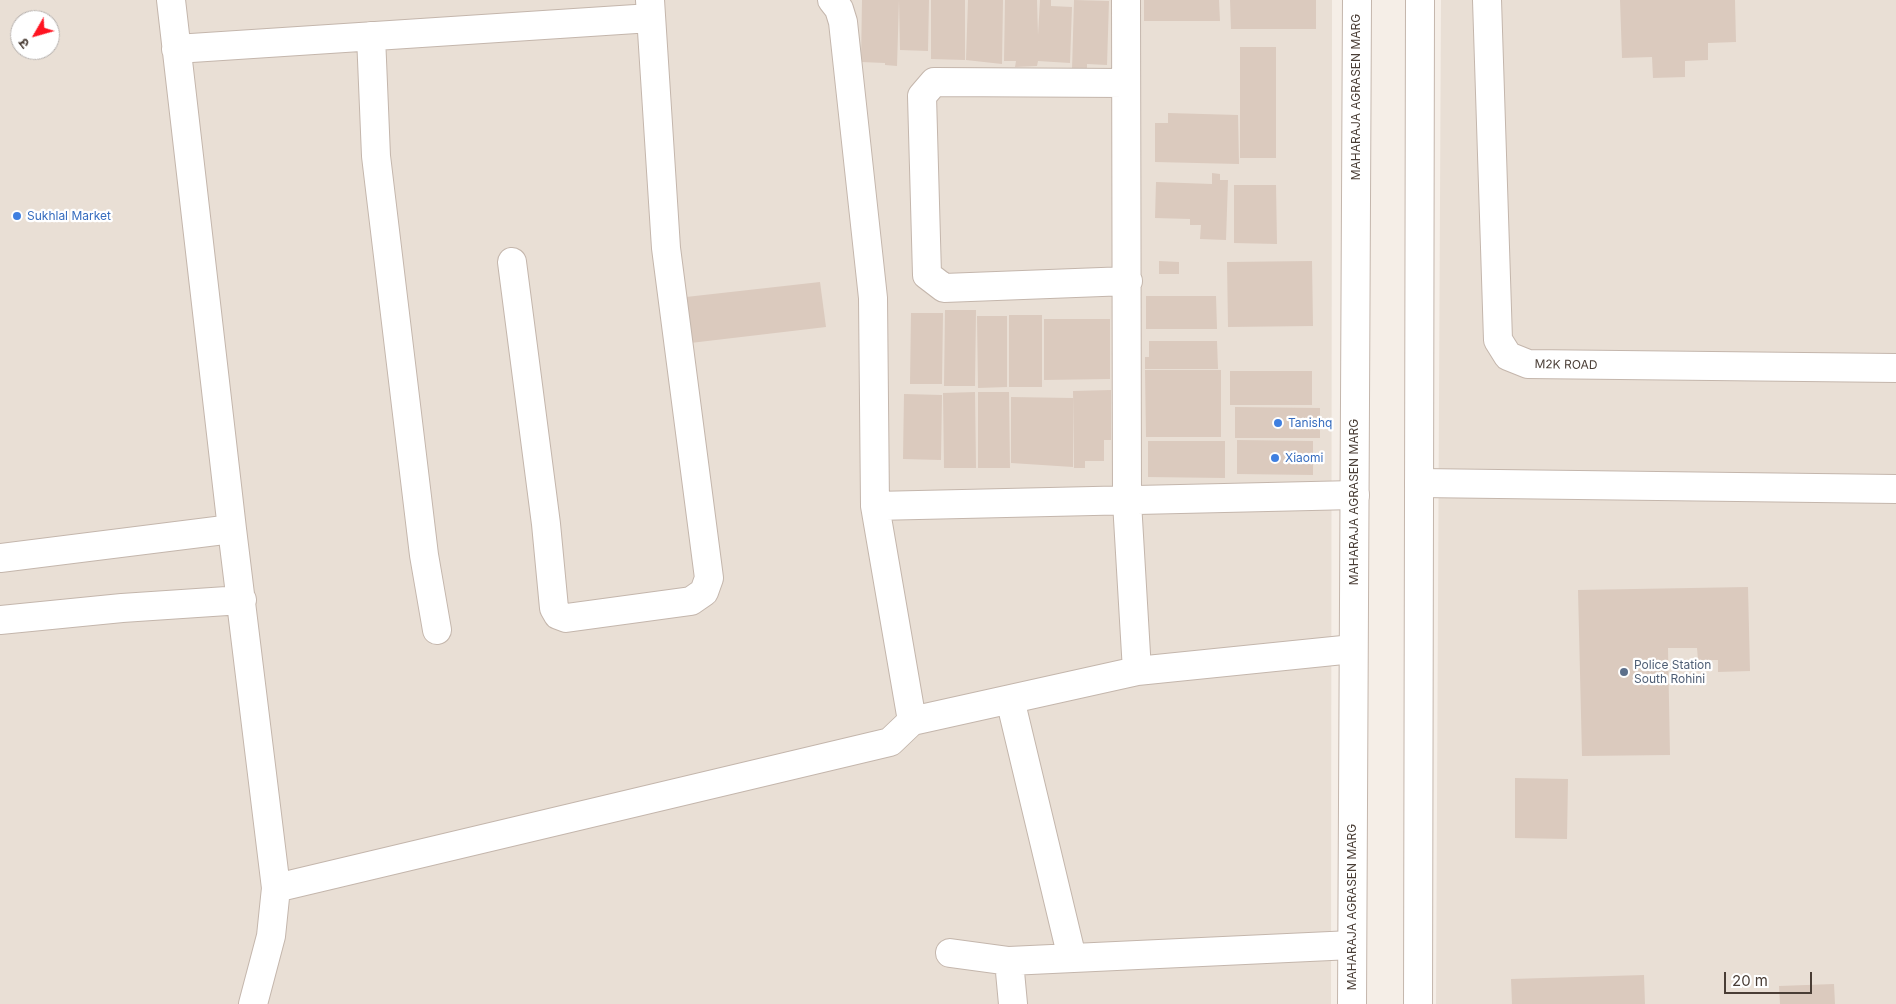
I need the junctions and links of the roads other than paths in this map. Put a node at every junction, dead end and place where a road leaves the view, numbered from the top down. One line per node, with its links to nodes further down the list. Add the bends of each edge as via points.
1 (171, 0): 9 (street)
2 (832, 0): 18 (street, via 840,9 843,22 873,298)
3 (1126, 0): 10 (street)
4 (1357, 0): 16 (street, MAHARAJA AGRASEN MARG)
5 (1420, 0): 14 (street)
6 (1487, 0): 13 (street, M2K ROAD, via 1498,340 1508,356 1528,364)
7 (650, 9): 8 (street); 11 (street, via 666,248 710,578 704,592 691,601 566,618 558,615 554,608)
8 (371, 36): 9 (street); 23 (street, via 376,156 423,545)
9 (176, 49): 19 (street)
10 (1126, 83): 12 (street); 12 (street, via 934,82 922,96 927,275 944,288)
11 (512, 262)
12 (1128, 282): 17 (street)
13 (1896, 368)
14 (1419, 483): 15 (street); 36 (street)
15 (1896, 489)
16 (1354, 495): 17 (street); 24 (street, MAHARAJA AGRASEN MARG)
17 (1127, 502): 18 (street); 25 (street)
18 (875, 506): 27 (street)
19 (232, 529): 20 (street); 21 (street)
20 (0, 558)
21 (242, 600): 22 (street); 28 (street)
22 (0, 620)
23 (437, 630)
24 (1354, 649): 25 (street); 29 (street, MAHARAJA AGRASEN MARG)
25 (1137, 671): 26 (street)
26 (1010, 699): 27 (street); 31 (street)
27 (912, 721): 28 (street, via 890,742)
28 (276, 888): 33 (street, via 271,936)
29 (1352, 945): 31 (street); 35 (street, MAHARAJA AGRASEN MARG)
30 (950, 953): 32 (street)
31 (1072, 958): 32 (street)
32 (1009, 961): 34 (street)
33 (253, 1004)
34 (1013, 1004)
35 (1352, 1004)
36 (1418, 1004)

